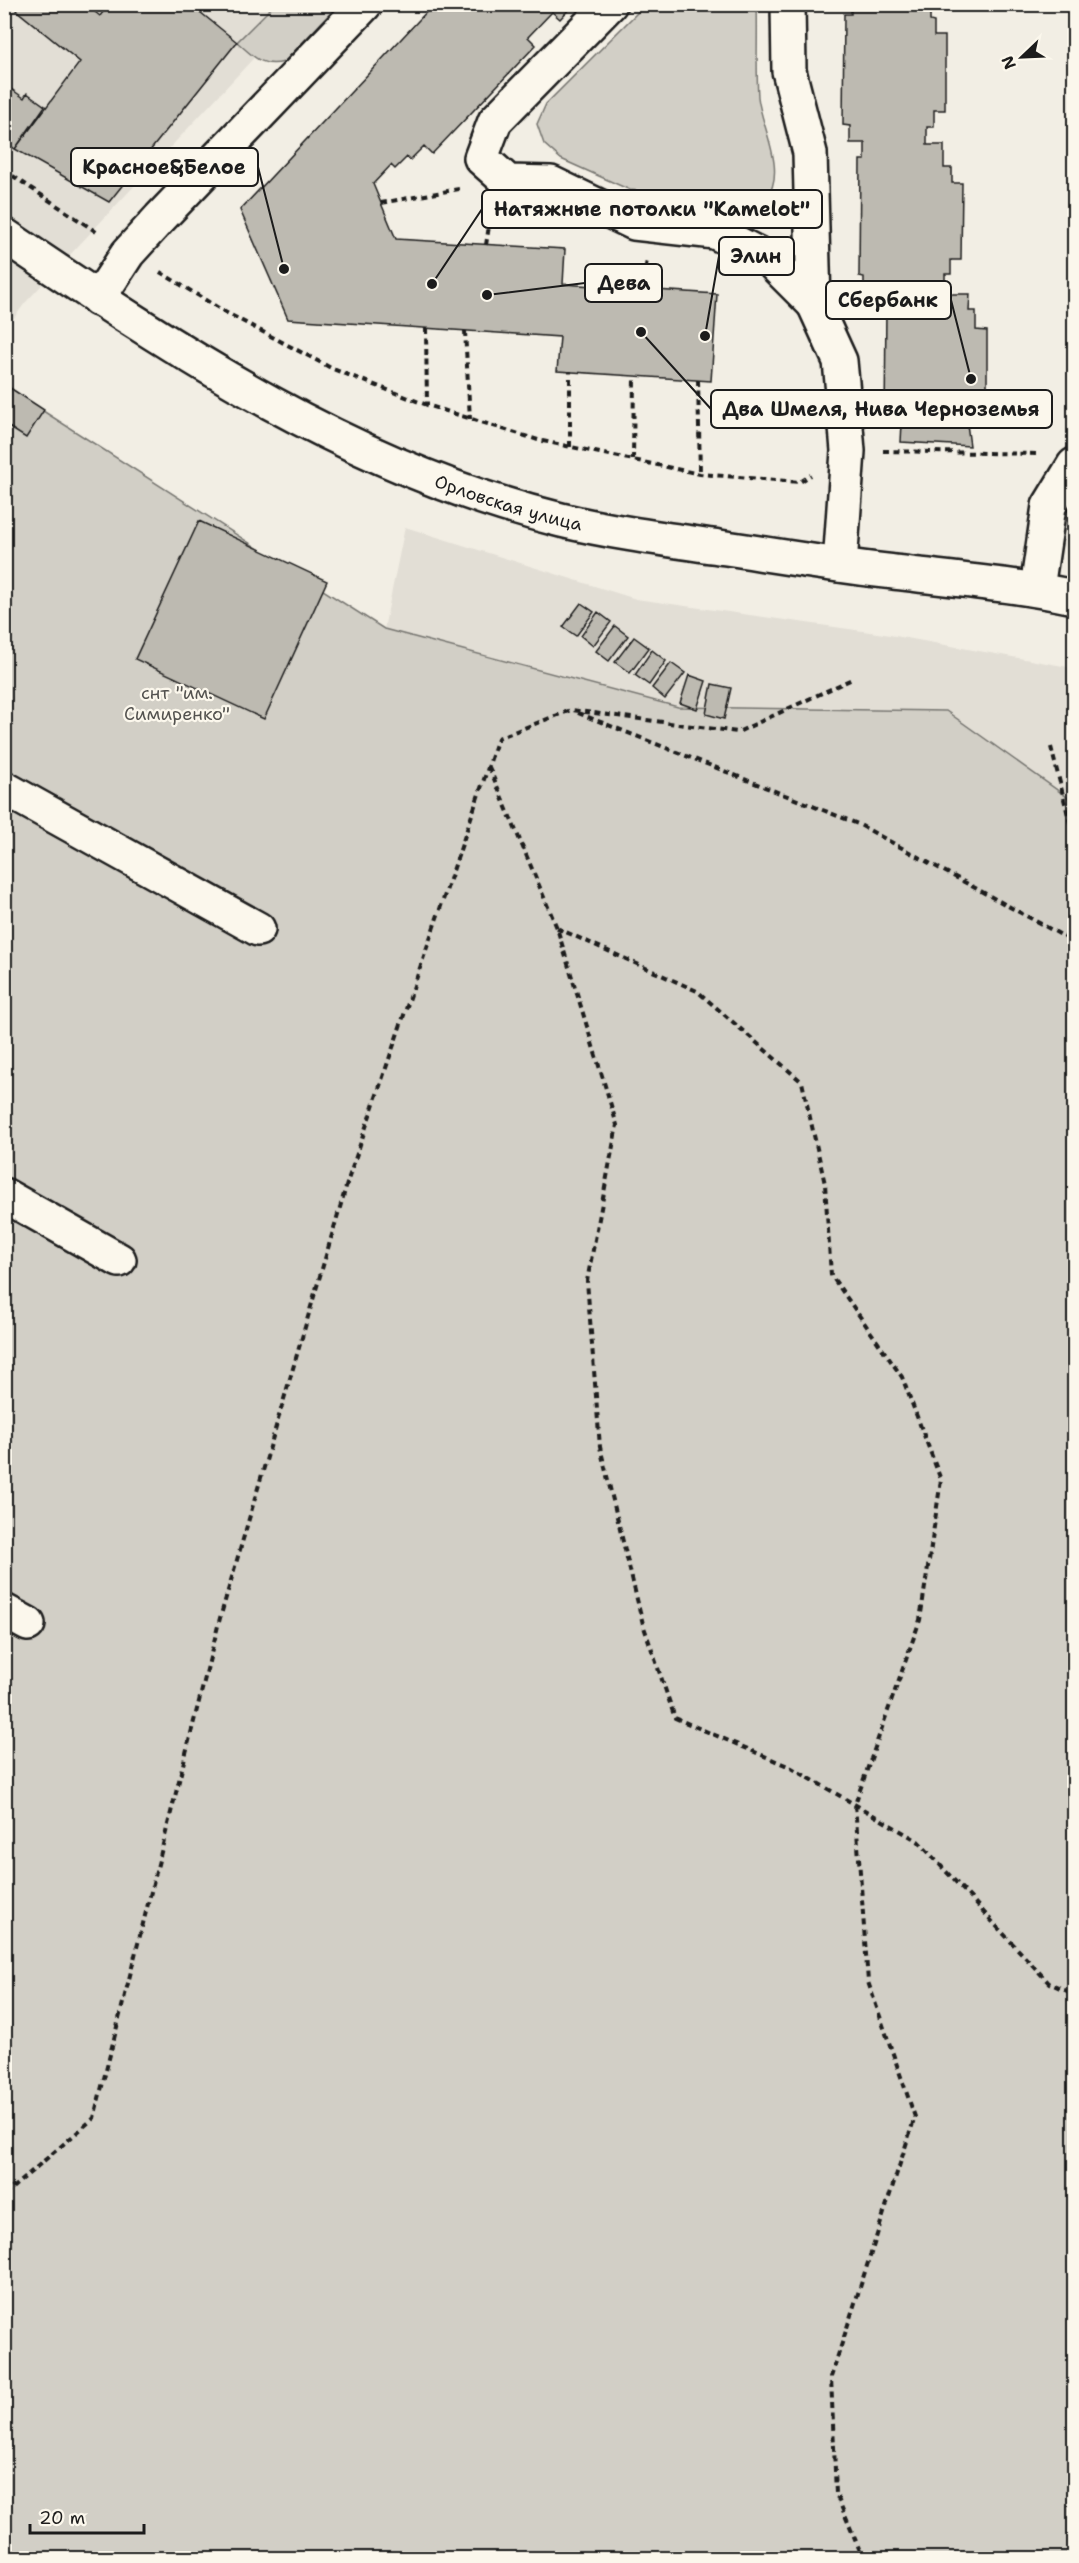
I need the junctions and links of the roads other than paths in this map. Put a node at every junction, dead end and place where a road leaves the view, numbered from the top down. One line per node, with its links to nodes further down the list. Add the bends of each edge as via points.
1 (364, 4): 5 (street, via 128,253)
2 (610, 4): 6 (street, via 495,121 481,158 508,182 550,183 634,223 715,232 771,260)
3 (788, 4): 6 (street, via 789,71 810,153)
4 (4, 235): 5 (street, Орловская улица)
5 (98, 298): 8 (street, Орловская улица, via 266,400 360,449 480,498 563,520)
6 (814, 304): 8 (street, via 840,361 848,451)
7 (1074, 465): 9 (street, via 1049,506)
8 (840, 565): 9 (street, Орловская улица)
9 (1036, 589): 10 (street, Орловская улица)
10 (1074, 597)
11 (4, 788): 12 (street)
12 (258, 929)
13 (4, 1195): 14 (street)
14 (119, 1260)

